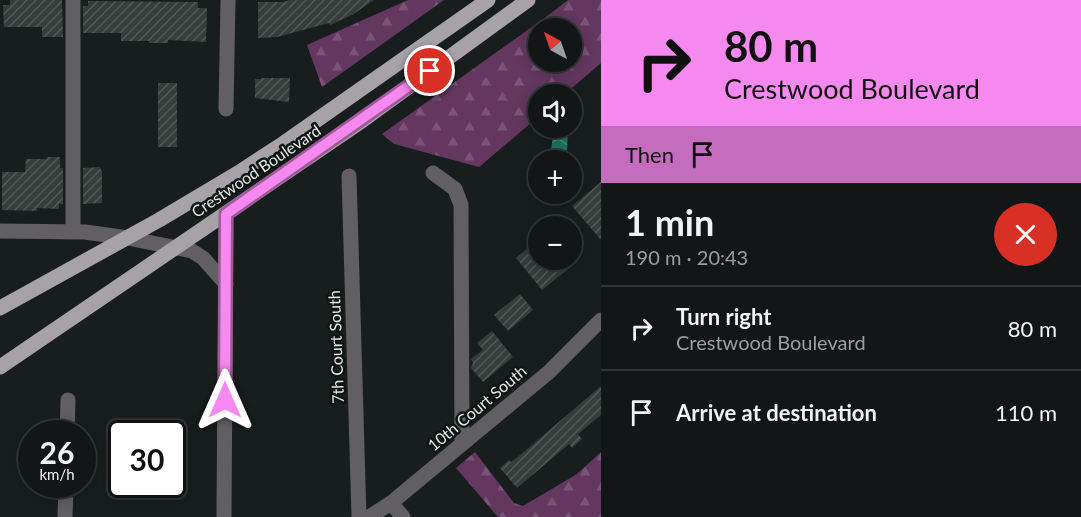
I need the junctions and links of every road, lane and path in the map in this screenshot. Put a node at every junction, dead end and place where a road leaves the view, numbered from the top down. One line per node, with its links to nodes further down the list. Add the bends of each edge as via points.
1 (73, 0): 10 (street)
2 (228, 0): 5 (street)
3 (488, 0): 11 (main road, Crestwood Boulevard, via 284,143)
4 (528, 0): 8 (main road, Crestwood Boulevard)
5 (226, 109)
6 (434, 173): 19 (street, via 455,189 461,205)
7 (349, 176): 24 (street, 7th Court South)
8 (226, 214): 12 (main road, Crestwood Boulevard); 13 (street)
9 (0, 231): 10 (street)
10 (73, 232): 11 (street)
11 (128, 238): 12 (street); 14 (main road, Crestwood Boulevard)
12 (174, 248): 13 (street, via 192,251 203,258); 16 (main road, Crestwood Boulevard)
13 (226, 284): 23 (street)
14 (0, 308)
15 (601, 320): 19 (street, 10th Court South, via 549,372)
16 (0, 367)
17 (68, 400): 18 (street)
18 (67, 420)
19 (462, 444): 21 (street, 10th Court South)
20 (66, 498): 22 (street)
21 (391, 503): 25 (street, 10th Court South); 26 (street)
22 (65, 517)
23 (224, 517)
24 (359, 517)
25 (369, 517)
26 (403, 517)

